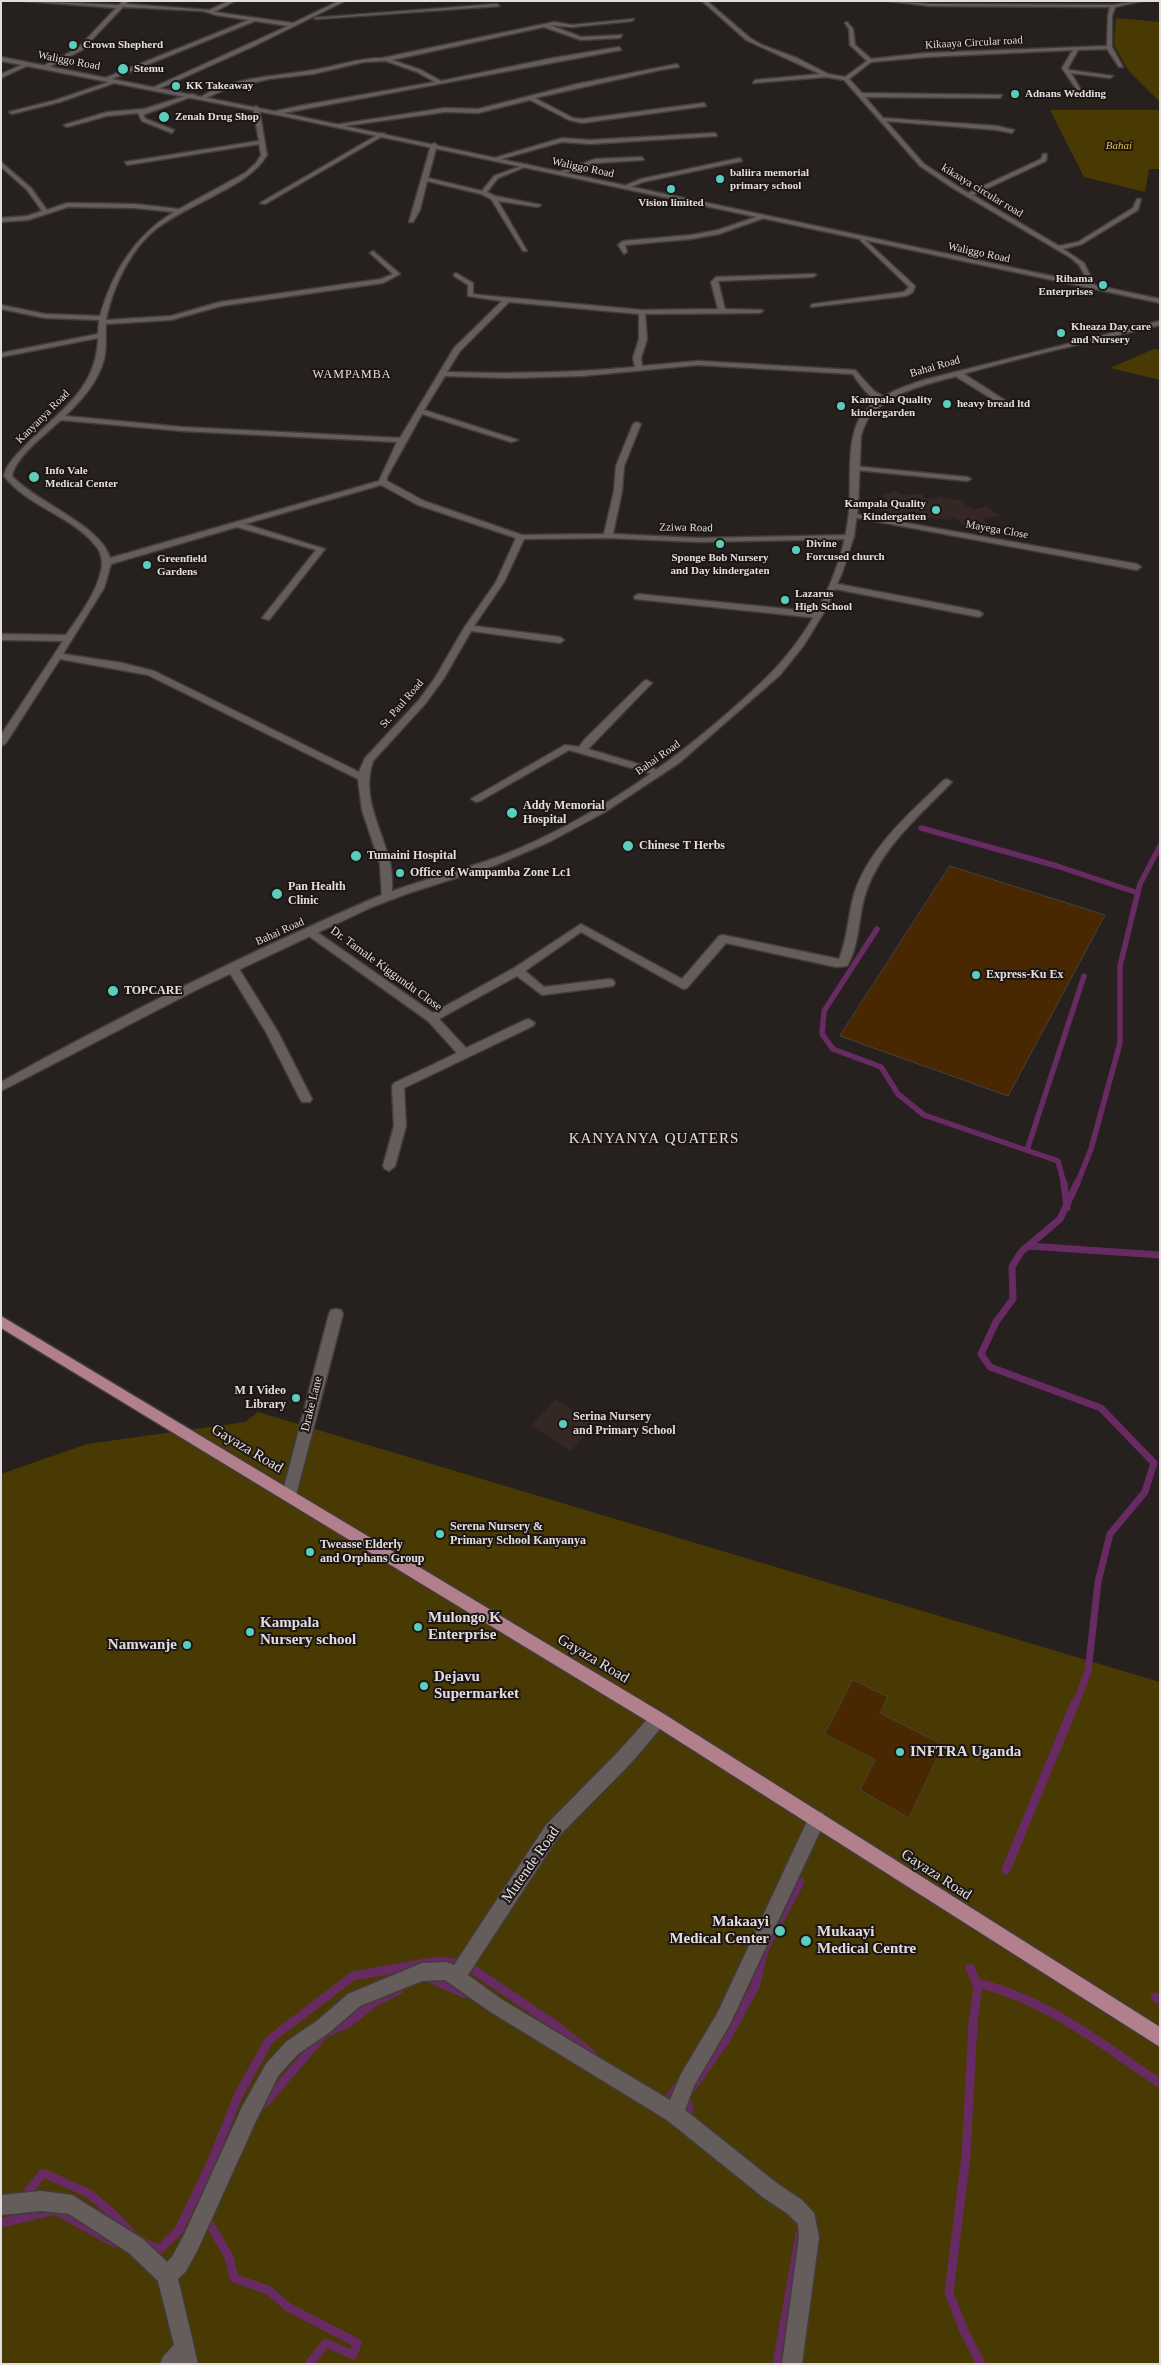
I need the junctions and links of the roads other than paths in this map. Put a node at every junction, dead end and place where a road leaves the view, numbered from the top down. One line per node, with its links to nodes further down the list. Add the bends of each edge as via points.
1 (27, 1): 8 (street)
2 (233, 1): 14 (street)
3 (343, 1): 15 (street)
4 (451, 1): 13 (street)
5 (704, 1): 33 (street, via 754,43)
6 (891, 1): 9 (street, via 930,5)
7 (1139, 1): 12 (street)
8 (63, 3): 10 (street)
9 (1053, 3): 12 (street)
10 (123, 4): 14 (street, via 184,7); 31 (street, via 80,49)
11 (497, 5): 13 (street)
12 (1113, 6): 22 (street)
13 (438, 9): 15 (street)
14 (209, 12): 16 (street)
15 (309, 19): 19 (street)
16 (254, 20): 19 (street); 37 (street)
17 (632, 20): 20 (street, via 572,26 559,23)
18 (847, 23): 27 (street, via 853,46)
19 (295, 25): 41 (street)
20 (545, 25): 21 (street, via 583,40); 26 (street)
21 (620, 36)
22 (1109, 47): 23 (street, Kikaaya Circular road); 30 (street)
23 (1077, 48): 27 (street, Kikaaya Circular road); 32 (street, via 1065,68)
24 (619, 49): 39 (street)
25 (1, 59): 28 (street, Waliggo Road)
26 (386, 59): 39 (street); 46 (street, via 269,77)
27 (870, 61): 36 (street, Kikaaya Circular road)
28 (28, 64): 31 (street, Waliggo Road); 34 (street)
29 (677, 66): 47 (street)
30 (1121, 66)
31 (45, 67): 37 (street, Waliggo Road)
32 (1067, 71): 35 (street); 42 (street)
33 (826, 75): 36 (street); 40 (street)
34 (1, 76)
35 (1110, 76)
36 (846, 78): 43 (street, kikaaya circular road)
37 (107, 79): 38 (street, Waliggo Road)
38 (117, 80): 41 (street, Waliggo Road); 51 (street, via 58,101)
39 (440, 82): 52 (street, via 340,97)
40 (755, 82)
41 (156, 88): 44 (street, Waliggo Road)
42 (1080, 89)
43 (859, 94): 45 (street); 55 (street, kikaaya circular road)
44 (193, 95): 46 (street, Waliggo Road); 50 (street)
45 (1000, 96)
46 (204, 97): 49 (street, Waliggo Road)
47 (529, 97): 53 (street, via 576,121); 56 (street, via 478,111 444,110)
48 (704, 105): 53 (street)
49 (256, 108): 52 (street, Waliggo Road); 62 (street, Kanyanya Road)
50 (144, 111): 57 (street, via 107,114); 58 (street, via 140,114 144,120)
51 (12, 112)
52 (278, 112): 56 (street, Waliggo Road)
53 (643, 114): 54 (street)
54 (651, 118)
55 (880, 119): 59 (street); 75 (street, kikaaya circular road, via 922,165)
56 (337, 124): 60 (street, Waliggo Road)
57 (67, 125)
58 (172, 131)
59 (1012, 131)
60 (383, 134): 63 (street, Waliggo Road); 78 (street)
61 (715, 135): 65 (street, via 596,142 562,140)
62 (262, 142): 68 (street); 81 (street, Kanyanya Road, via 263,161 253,171)
63 (434, 145): 65 (street, Waliggo Road); 72 (street)
64 (1045, 155): 75 (street, via 1044,160)
65 (494, 159): 70 (street, Waliggo Road)
66 (642, 159): 71 (street, via 595,161)
67 (740, 160): 73 (street)
68 (127, 163)
69 (1, 164): 80 (street, via 29,190)
70 (525, 165): 71 (street, Waliggo Road); 74 (street, via 496,177)
71 (559, 173): 73 (street, Waliggo Road)
72 (425, 179): 74 (street); 84 (street)
73 (625, 187): 82 (street, Waliggo Road)
74 (484, 193): 76 (street)
75 (968, 195): 86 (street, kikaaya circular road)
76 (493, 198): 79 (street); 87 (street)
77 (1139, 200): 86 (street, via 1136,209 1080,243)
78 (263, 203)
79 (538, 205)
80 (45, 211): 81 (street, via 60,206 103,205); 83 (street, via 28,218)
81 (178, 211): 100 (street, Kanyanya Road, via 153,228 136,247 125,264)
82 (762, 218): 85 (street, Waliggo Road); 88 (street, via 709,233 623,243)
83 (1, 220)
84 (411, 221)
85 (862, 238): 92 (street, Waliggo Road); 95 (street, via 913,287 911,292)
86 (1058, 248): 92 (street, kikaaya circular road, via 1082,264)
87 (525, 250)
88 (624, 252)
89 (373, 253): 100 (street, via 397,274 395,277 220,304 171,318)
90 (456, 275): 93 (street, via 471,284 470,295)
91 (813, 275): 97 (street, via 716,279 714,282)
92 (1094, 287): 94 (street, Waliggo Road)
93 (508, 299): 99 (street); 105 (street, via 457,350)
94 (1160, 301)
95 (813, 306)
96 (1, 307): 100 (street, via 55,317)
97 (722, 311): 98 (street); 99 (street)
98 (760, 311)
99 (642, 312): 104 (street, via 643,339 637,358)
100 (103, 320): 102 (street, Kanyanya Road)
101 (1160, 323): 106 (street, Bahai Road)
102 (102, 335): 103 (street); 110 (street, Kanyanya Road, via 100,359 95,370 78,398)
103 (1, 355)
104 (639, 368): 105 (street, via 573,374); 107 (street, via 727,364 855,372 865,390)
105 (441, 374): 109 (street)
106 (958, 374): 107 (street, Bahai Road, via 912,386); 108 (street)
107 (886, 400): 114 (street, Bahai Road, via 864,417 858,428)
108 (1005, 403)
109 (420, 411): 112 (street); 113 (street)
110 (59, 418): 112 (street, via 182,429); 115 (street, Kanyanya Road, via 13,463)
111 (637, 424): 120 (street, via 620,466)
112 (402, 440): 117 (street)
113 (514, 440)
114 (856, 468): 116 (street); 118 (street, Bahai Road)
115 (5, 476): 123 (street, Kanyanya Road, via 98,543)
116 (968, 479)
117 (383, 482): 119 (street); 121 (street, Zziwa Road, via 421,503)
118 (853, 514): 122 (street, Bahai Road); 124 (street, Mayega Close)
119 (235, 524): 123 (street); 129 (street, via 321,549)
120 (608, 536): 121 (street, Zziwa Road); 122 (street, Zziwa Road, via 699,540)
121 (521, 537): 130 (street, St. Paul Road, via 500,582)
122 (850, 537): 125 (street, Bahai Road)
123 (107, 562): 132 (street, via 103,580)
124 (1136, 566)
125 (833, 586): 127 (street); 128 (street, Bahai Road)
126 (638, 597): 128 (street)
127 (979, 614)
128 (818, 615): 138 (street, Bahai Road, via 788,660 696,746)
129 (266, 618)
130 (468, 628): 133 (street); 139 (street, St. Paul Road, via 422,702 368,760)
131 (1, 637): 132 (street)
132 (69, 638): 134 (street)
133 (560, 640)
134 (58, 656): 136 (street); 139 (street, via 151,673)
135 (647, 683): 137 (street)
136 (1, 743)
137 (582, 750): 138 (street); 141 (street, via 568,747)
138 (658, 774): 142 (street, Bahai Road, via 613,804 533,845)
139 (362, 776): 142 (street, via 363,794 385,862)
140 (947, 782): 145 (street, via 880,854 868,872 843,963 723,939 683,985 581,927)
141 (476, 799)
142 (387, 898): 143 (street, Bahai Road)
143 (310, 932): 144 (street, Bahai Road); 147 (street, Dr. Tamale Kiggundu Close)
144 (232, 967): 150 (street, Bahai Road, via 83,1041); 151 (street, via 280,1043)
145 (518, 971): 146 (street, via 542,991); 147 (street)
146 (609, 983)
147 (432, 1018): 149 (street, Dr. Tamale Kiggundu Close)
148 (529, 1023): 149 (street)
149 (464, 1053): 152 (street, via 398,1086 400,1126)
150 (1, 1087)
151 (306, 1099)
152 (390, 1166)
153 (336, 1314): 155 (street, Drake Lane)
154 (1, 1321): 155 (main road, Gayaza Road)
155 (289, 1495): 156 (main road, Gayaza Road)
156 (658, 1719): 157 (main road, Gayaza Road); 158 (street, Mutende Road, via 552,1831)
157 (817, 1819): 159 (main road, Gayaza Road); 160 (street, via 724,2018 687,2080)
158 (456, 1977): 160 (street, via 495,2005); 162 (street, via 447,1971 422,1972 354,2000 292,2048 272,2070 191,2242 179,2264)
159 (1160, 2038)
160 (674, 2113): 165 (street, via 807,2220 809,2238)
161 (1, 2205): 162 (street, via 41,2201 72,2205 136,2246)
162 (167, 2276): 163 (street)
163 (186, 2356): 164 (street)
164 (170, 2364)
165 (792, 2364)

